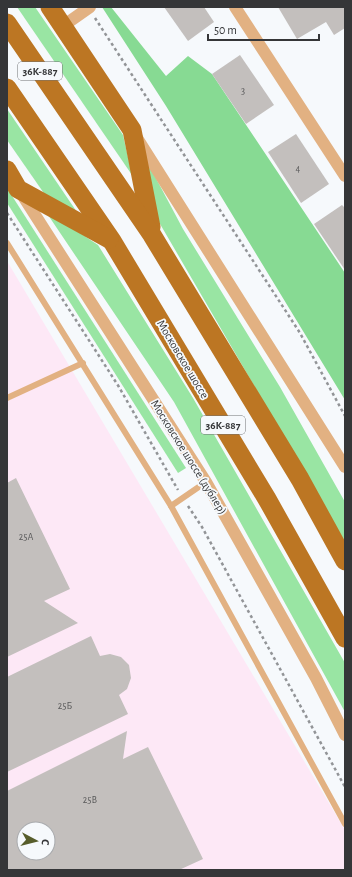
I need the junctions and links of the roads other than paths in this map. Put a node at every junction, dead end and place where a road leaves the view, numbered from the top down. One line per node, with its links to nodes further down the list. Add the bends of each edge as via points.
1 (50, 7): 5 (main road)
2 (90, 7): 5 (street)
3 (235, 7): 9 (street)
4 (7, 23): 11 (main road, 36К-887)
5 (63, 26): 7 (main road)
6 (7, 88): 12 (main road, Московское шоссе / 36К-887)
7 (132, 130): 11 (main road); 16 (street)
8 (7, 170): 10 (main road)
9 (345, 176)
10 (18, 189): 12 (main road); 17 (street, Московское шоссе (дублер))
11 (152, 235): 19 (main road, 36К-887, via 300,479)
12 (112, 241): 20 (main road, Московское шоссе / 36К-887, via 267,499)
13 (7, 243): 14 (lane)
14 (83, 363): 15 (lane); 18 (lane)
15 (7, 398)
16 (345, 467)
17 (206, 482): 18 (lane); 21 (street, Московское шоссе (дублер), via 316,678)
18 (171, 506): 22 (lane)
19 (345, 561)
20 (345, 638)
21 (345, 735)
22 (345, 824)

